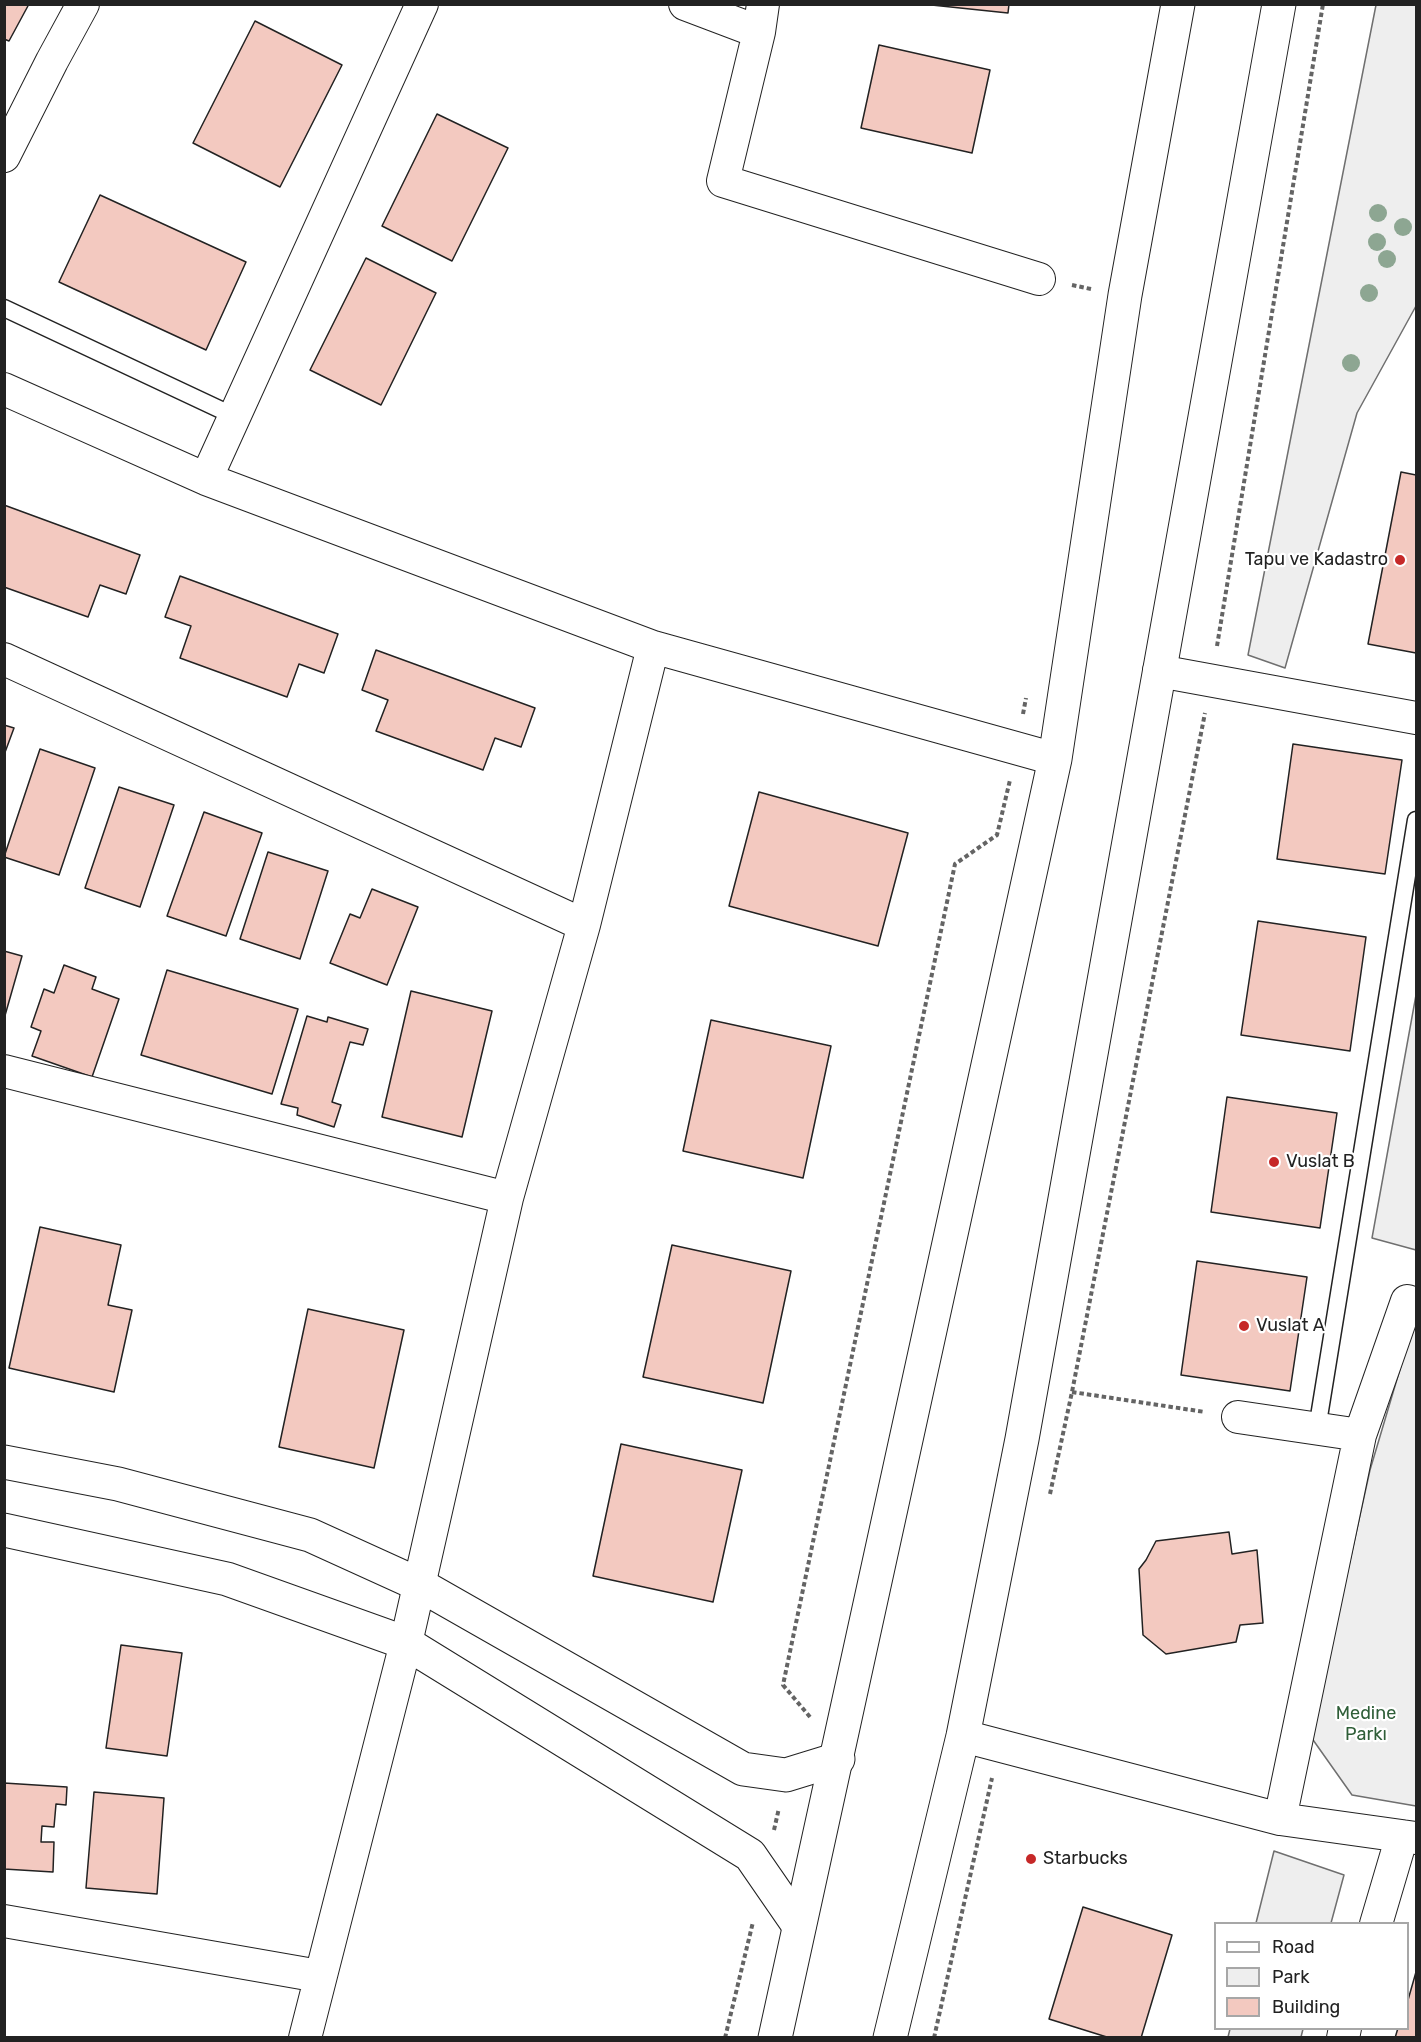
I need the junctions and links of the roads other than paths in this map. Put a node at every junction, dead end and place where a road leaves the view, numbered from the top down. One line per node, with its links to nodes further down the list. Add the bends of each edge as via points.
1 (83, 4): 7 (street)
2 (422, 4): 11 (street)
3 (685, 4): 6 (street)
4 (1178, 4): 17 (main road, via 1125,295)
5 (1279, 4): 15 (main road)
6 (761, 18): 8 (street, via 723,181)
7 (4, 156)
8 (1039, 279)
9 (4, 308): 11 (lane)
10 (4, 389): 12 (street)
11 (234, 416): 12 (street)
12 (206, 479): 13 (street)
13 (653, 646): 17 (street); 19 (street)
14 (4, 659): 19 (street)
15 (1159, 671): 16 (street); 30 (main road, via 1032,1386)
16 (1416, 718)
17 (1055, 759): 31 (main road)
18 (1416, 820): 24 (lane)
19 (584, 925): 21 (street)
20 (4, 1071): 21 (street)
21 (507, 1198): 28 (street)
22 (1416, 1304): 25 (street, via 1407,1301)
23 (1238, 1417): 24 (street)
24 (1317, 1429): 25 (street)
25 (1360, 1435): 32 (street)
26 (4, 1462): 28 (main road, via 118,1484 310,1535)
27 (4, 1530): 29 (main road, via 227,1579)
28 (420, 1585): 29 (street); 31 (main road, via 742,1769 786,1774)
29 (406, 1643): 36 (main road, via 750,1855); 37 (street)
30 (963, 1736): 32 (street); 40 (main road)
31 (838, 1759): 36 (main road)
32 (1280, 1819): 33 (street)
33 (1409, 1837): 35 (street)
34 (4, 1921): 37 (street)
35 (1376, 1922)
36 (800, 1926): 39 (main road)
37 (319, 1976): 38 (street)
38 (305, 2037)
39 (775, 2037)
40 (890, 2037)

